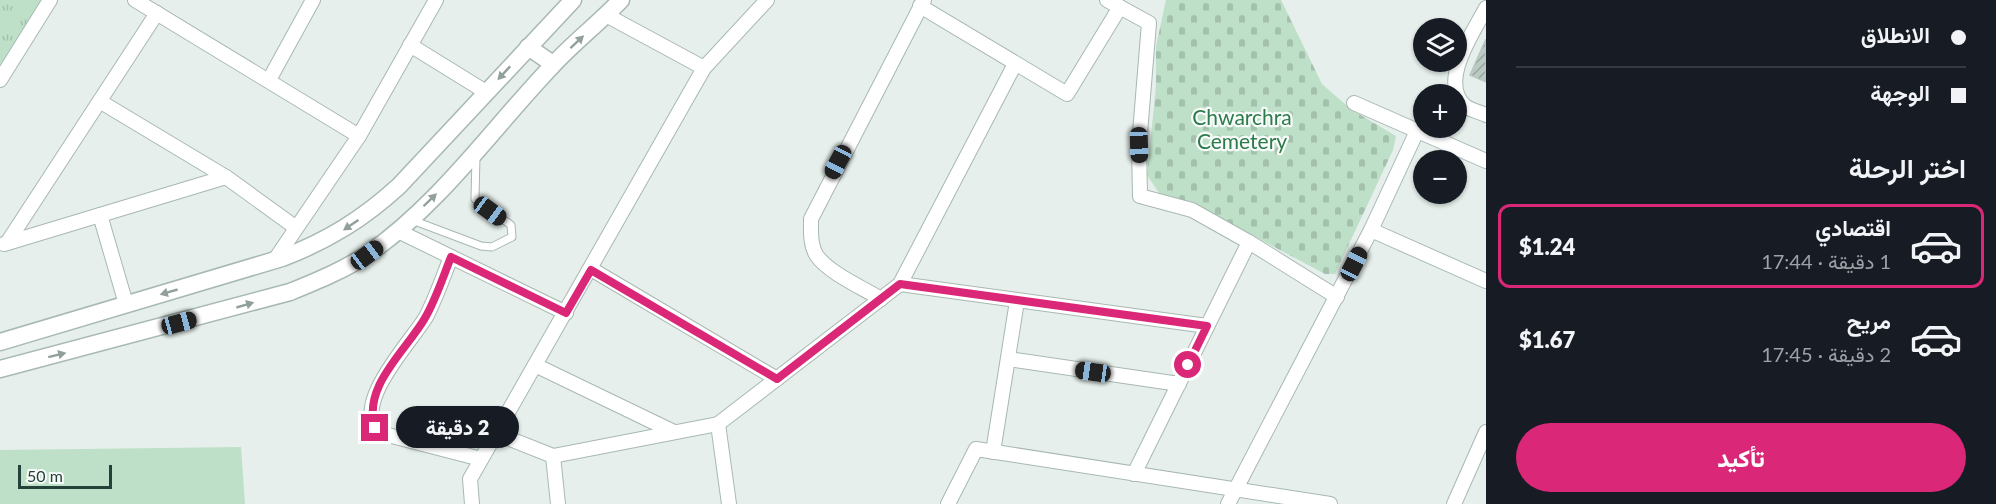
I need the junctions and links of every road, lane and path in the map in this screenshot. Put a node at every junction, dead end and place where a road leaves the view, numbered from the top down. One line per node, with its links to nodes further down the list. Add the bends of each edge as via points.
1 (50, 0): 19 (street)
2 (135, 0): 12 (street)
3 (313, 0): 20 (street)
4 (436, 0): 14 (street)
5 (573, 0): 15 (street)
6 (621, 0): 13 (street)
7 (767, 0): 18 (street)
8 (1107, 0): 10 (street)
9 (922, 3): 17 (street); 44 (street, via 811,219 811,239 817,256)
10 (1120, 7): 17 (street, via 1067,94); 36 (street, via 1149,23 1139,145 1140,196 1192,210)
11 (1486, 8): 24 (street, via 1457,65 1455,80 1464,105)
12 (157, 13): 20 (street); 22 (street)
13 (606, 15): 16 (street, one-way to 13); 18 (street)
14 (410, 45): 21 (street); 26 (street)
15 (528, 47): 16 (street); 21 (street, one-way to 21)
16 (553, 64): 29 (street)
17 (1016, 64): 42 (street)
18 (704, 68): 40 (street)
19 (0, 80)
20 (269, 80): 26 (street)
21 (486, 92): 39 (street, one-way to 39, via 374,210 320,243)
22 (101, 102): 31 (street); 37 (street)
23 (1354, 103): 25 (street)
24 (1486, 115)
25 (1413, 129)
26 (359, 136): 34 (street)
27 (1414, 138): 35 (street)
28 (1433, 138): 30 (street)
29 (477, 151): 33 (street, one-way to 29); 33 (lane, via 475,198 511,225 512,237 492,247 482,246)
30 (1486, 161)
31 (226, 177): 32 (street); 34 (street)
32 (100, 215): 37 (street); 46 (street)
33 (404, 225): 38 (street); 52 (street, one-way to 33, via 290,292 367,255)
34 (295, 227): 39 (street)
35 (1371, 230): 41 (street); 43 (street)
36 (1249, 242): 43 (street); 48 (street)
37 (3, 244)
38 (451, 257): 47 (street); 61 (street, via 427,315 382,380 371,417 380,433)
39 (274, 261): 46 (street, one-way to 46)
40 (591, 270): 47 (street); 53 (street)
41 (1486, 281)
42 (900, 284): 44 (street); 45 (street)
43 (1337, 297): 63 (street)
44 (881, 299): 53 (street)
45 (1017, 302): 48 (street); 50 (street)
46 (126, 304): 49 (street)
47 (566, 313): 51 (street)
48 (1207, 326): 54 (street)
49 (0, 342)
50 (1008, 359): 54 (street); 59 (street)
51 (535, 365): 56 (street); 58 (street)
52 (0, 369)
53 (777, 379): 55 (street)
54 (1179, 384): 62 (street)
55 (718, 424): 56 (street); 66 (street)
56 (675, 432): 60 (street)
57 (1486, 432): 70 (street)
58 (495, 434): 60 (street); 61 (street)
59 (993, 452): 62 (street); 67 (street, via 976,449)
60 (553, 456): 65 (street)
61 (481, 459): 64 (street, via 470,479)
62 (1134, 474): 63 (street)
63 (1234, 489): 68 (street); 69 (street)
64 (472, 504)
65 (558, 504)
66 (729, 504)
67 (948, 504)
68 (1228, 504)
69 (1330, 504)
70 (1454, 504)

